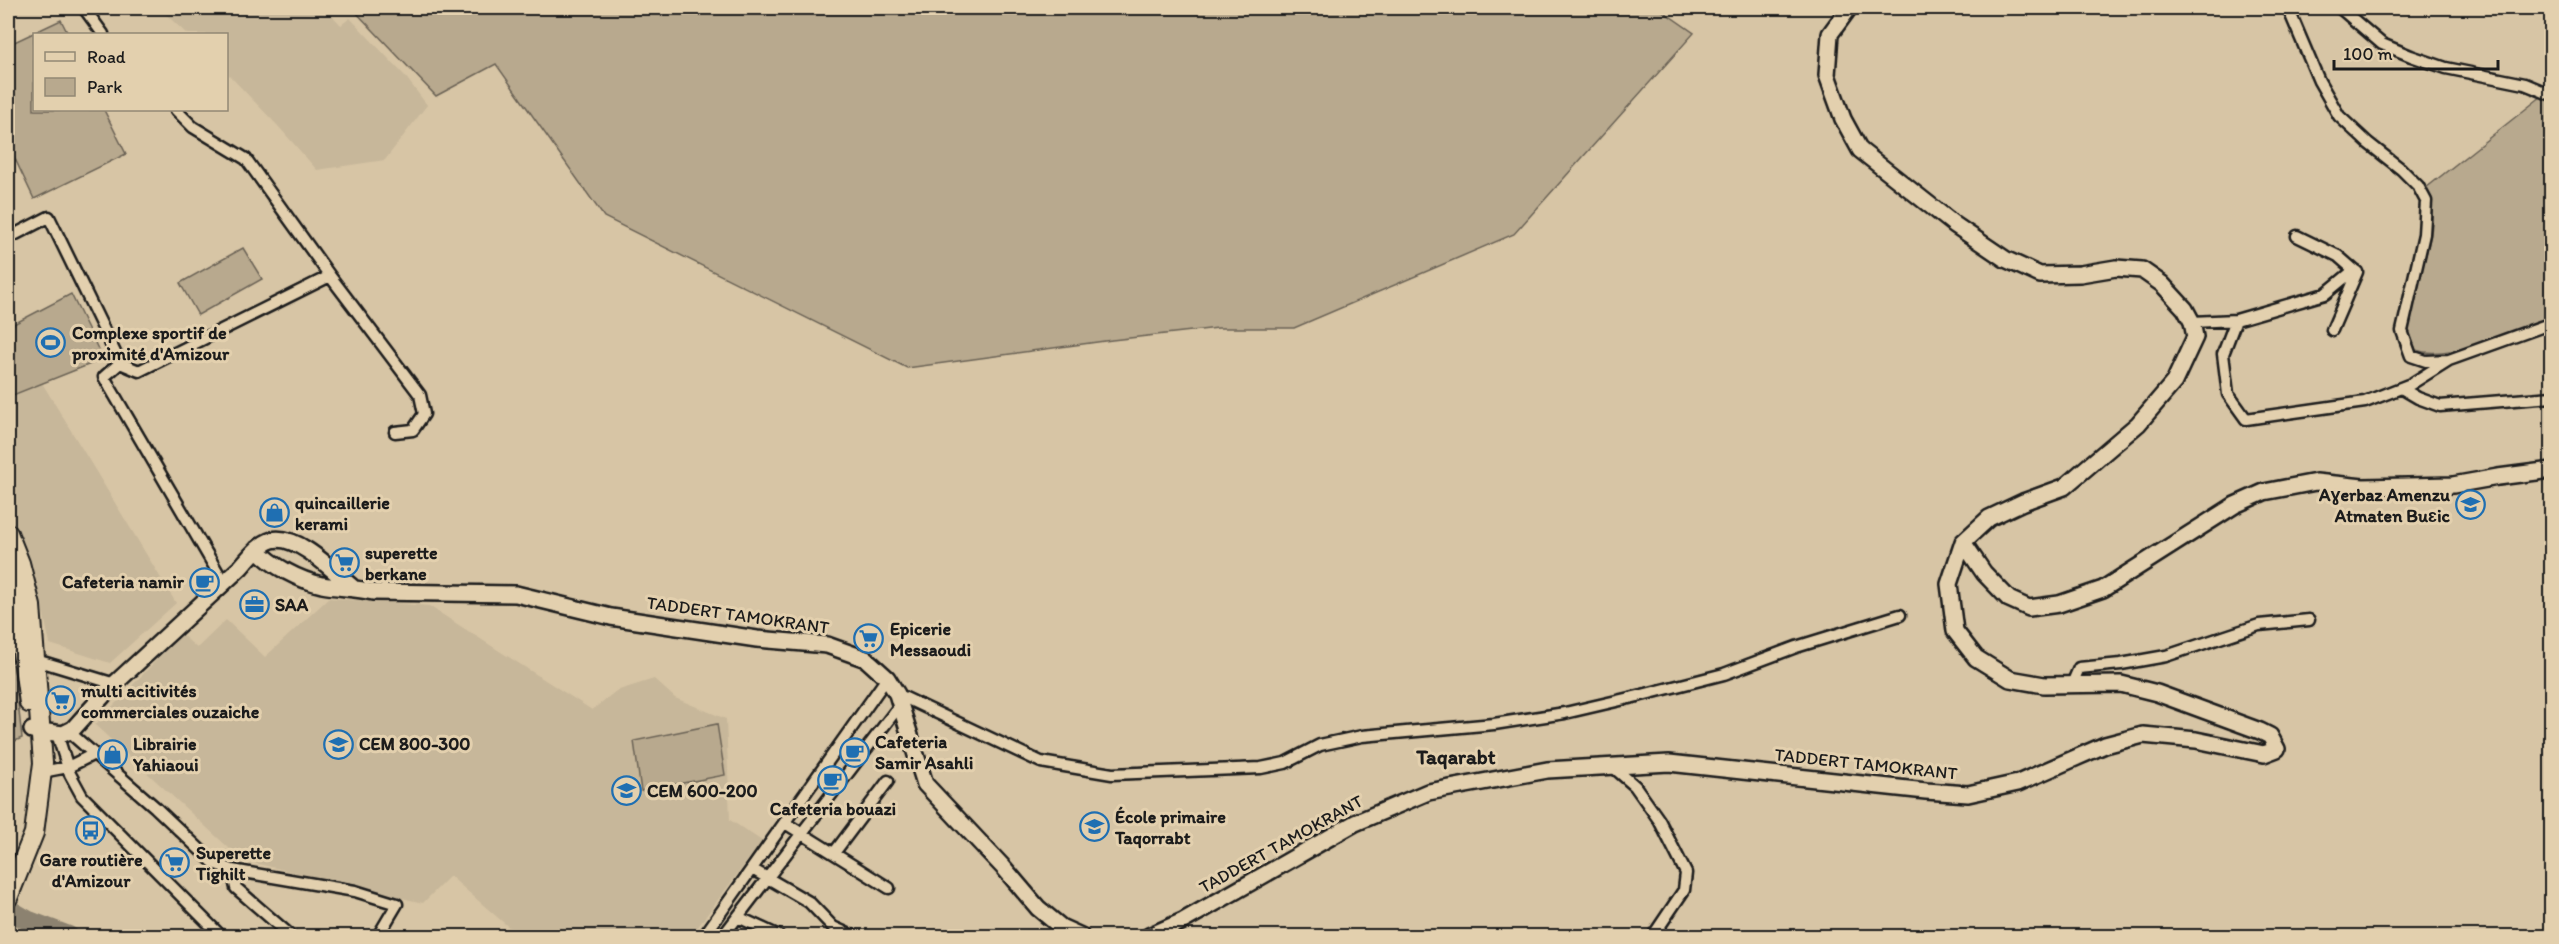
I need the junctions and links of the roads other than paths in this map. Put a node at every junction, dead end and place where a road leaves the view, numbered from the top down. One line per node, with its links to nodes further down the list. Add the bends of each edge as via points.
1 (84, 8): 5 (street)
2 (1849, 8): 13 (main road, via 1830,34 1827,75 1843,119 1860,150 2005,259 2040,275 2116,268 2142,270 2162,284)
3 (2288, 8): 16 (street, via 2319,81 2339,116 2402,169 2426,201 2424,234 2402,331 2411,356 2426,361)
4 (2340, 8): 6 (street, via 2382,44 2411,56)
5 (102, 33)
6 (2552, 94)
7 (177, 111): 11 (street, via 193,127 246,159)
8 (2296, 236): 10 (street, via 2338,256)
9 (8, 238): 17 (street, via 49,217)
10 (2354, 270): 12 (street, via 2325,294); 15 (street, via 2357,272)
11 (330, 276): 17 (street, via 139,371); 20 (street, via 420,395 424,414 413,430)
12 (2236, 320): 13 (street); 18 (street, via 2223,354 2228,394 2246,419 2365,402)
13 (2192, 322): 23 (main road, TADDERT TAMOKRANT, via 2195,337 2174,382 2138,424 2064,487 1989,518)
14 (2552, 323): 16 (street)
15 (2332, 330)
16 (2449, 360): 18 (street)
17 (120, 363): 26 (street, via 104,377)
18 (2401, 388): 19 (street, via 2440,406)
19 (2552, 397)
20 (395, 432)
21 (2552, 470): 23 (main road, via 2453,485 2363,487 2316,482 2264,492 2235,505 2103,589 2039,607 2029,608 2009,599 1984,573)
22 (8, 533): 30 (main road, via 26,583)
23 (1963, 542): 33 (main road, TADDERT TAMOKRANT, via 1949,584 1955,631 1976,658 2010,679 2044,685)
24 (257, 549): 26 (main road); 27 (main road, TADDERT TAMOKRANT, via 268,561 316,584); 27 (main road, via 271,540 287,540 318,557)
25 (8, 571): 35 (main road)
26 (224, 583): 32 (main road)
27 (352, 587): 31 (main road, TADDERT TAMOKRANT, via 373,592 516,594 611,617 757,639 827,645 866,659)
28 (1900, 615): 34 (street, via 1724,674 1628,699 1494,724 1362,736 1320,745 1285,763 1261,768 1112,774 1041,762)
29 (2309, 620): 33 (street, via 2259,625 2166,656 2079,668)
30 (36, 660): 32 (street); 35 (main road)
31 (887, 678): 34 (main road, TADDERT TAMOKRANT); 41 (street)
32 (115, 684): 35 (main road)
33 (2072, 684): 37 (main road, TADDERT TAMOKRANT, via 2121,684 2157,693 2260,731 2270,736 2277,749 2264,754 2196,740 2143,735 2105,745 2018,783 1968,794 1669,763)
34 (898, 699): 42 (street); 58 (main road, TADDERT TAMOKRANT, via 925,784 1038,908 1061,927)
35 (50, 732): 36 (street); 38 (street); 39 (main road); 44 (main road, via 30,801)
36 (94, 754): 38 (street); 46 (street, via 214,863)
37 (1612, 766): 59 (main road, TADDERT TAMOKRANT, via 1547,770 1428,792 1354,823 1184,921); 60 (street, via 1635,786 1659,820 1686,873 1684,890)
38 (68, 767): 39 (street); 51 (street, via 82,796)
39 (42, 772): 44 (main road, via 34,833)
40 (888, 782): 43 (street)
41 (785, 823): 42 (street); 45 (street)
42 (802, 832): 43 (street); 47 (street)
43 (834, 853): 48 (street)
44 (20, 862): 49 (main road)
45 (752, 869): 47 (street); 54 (street)
46 (232, 870): 52 (street, via 236,888); 53 (street, via 355,891 397,904)
47 (768, 878): 50 (street); 57 (street, via 809,902 832,927)
48 (889, 888)
49 (8, 898)
50 (738, 917): 55 (street); 56 (street)
51 (221, 936)
52 (291, 936)
53 (378, 936)
54 (704, 936)
55 (723, 936)
56 (779, 936)
57 (853, 936)
58 (1081, 936)
59 (1149, 936)
60 (1653, 936)

